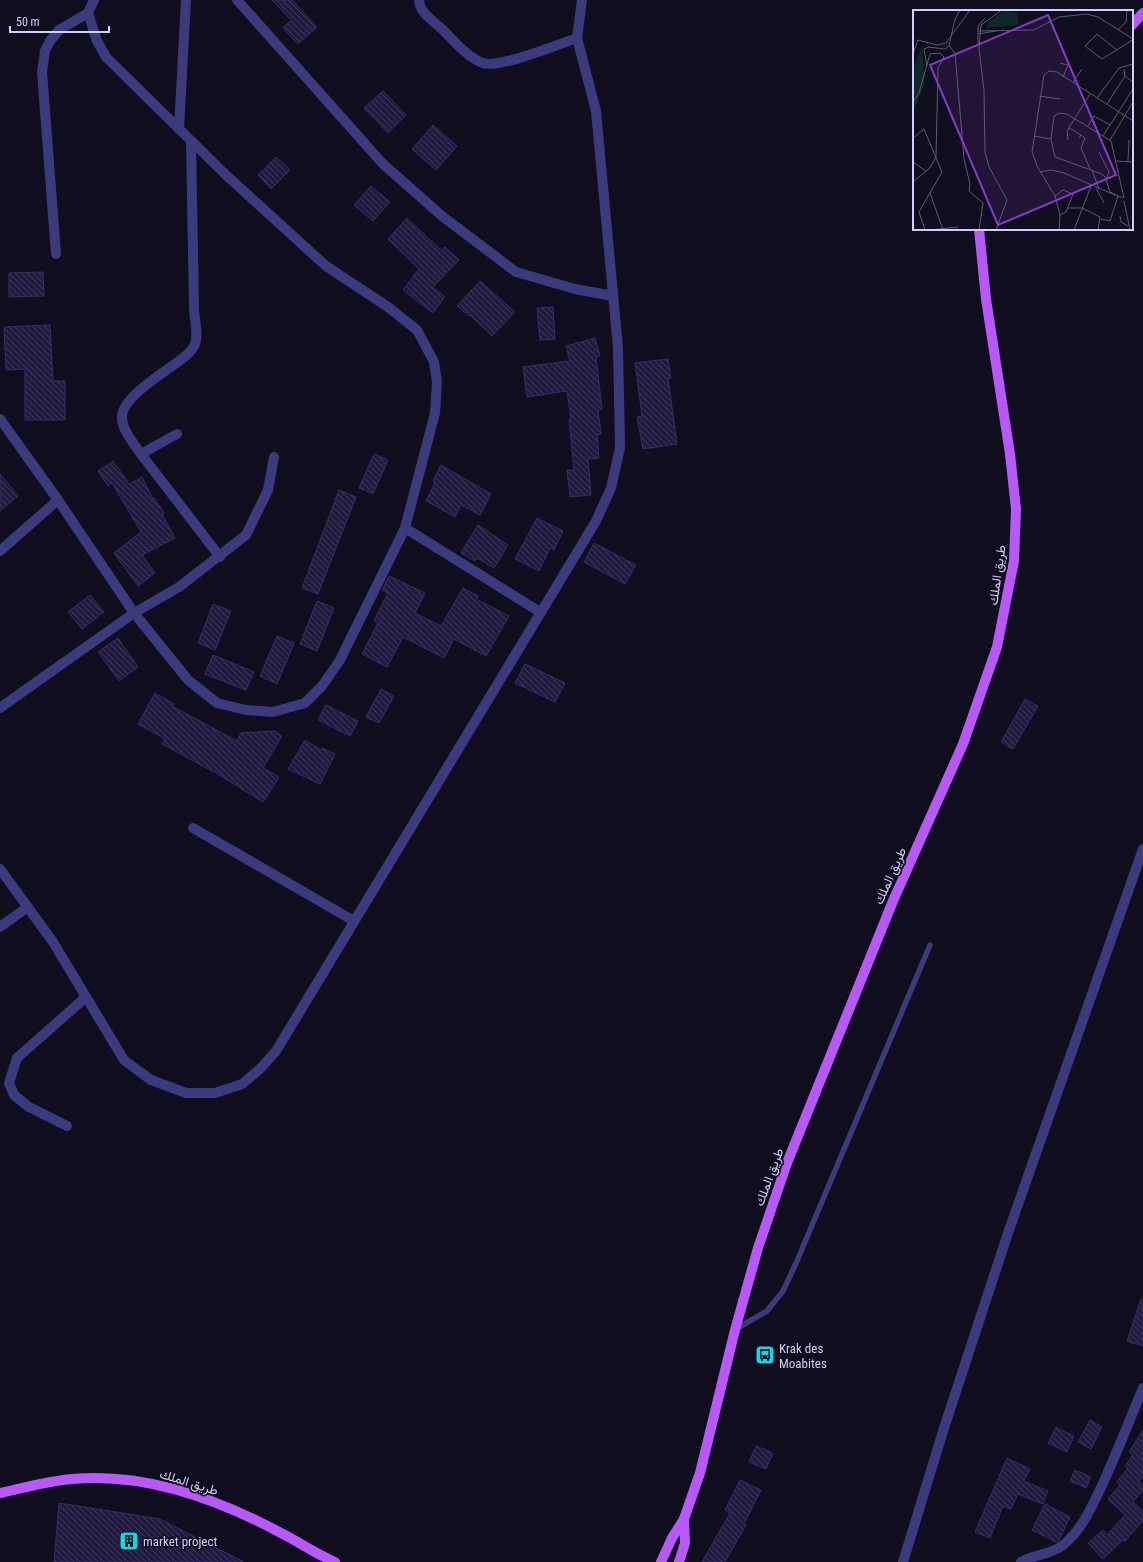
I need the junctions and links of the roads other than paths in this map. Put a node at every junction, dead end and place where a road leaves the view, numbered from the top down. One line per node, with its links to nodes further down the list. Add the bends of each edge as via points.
1 (94, 0): 6 (street)
2 (186, 0): 10 (street)
3 (419, 0): 9 (street, via 424,12 472,57 485,64 523,57)
4 (582, 0): 9 (street)
5 (240, 1): 14 (street, via 383,164 477,243 516,272 528,277)
6 (88, 13): 10 (street, via 97,41 106,57); 13 (street, via 59,30 50,40 45,50 42,72)
7 (1143, 13): 8 (main road)
8 (1133, 24)
9 (577, 38): 14 (street, via 596,111)
10 (179, 129): 11 (street)
11 (191, 141): 17 (street, via 195,345 186,356 135,394 123,411 123,425); 20 (street, via 326,266 417,330 434,362 437,382 435,413)
12 (979, 230): 35 (main road, طريق الملك, via 986,299 1016,509 1014,561 999,641 963,744 893,901 787,1163 758,1248)
13 (56, 254)
14 (613, 296): 23 (street, via 618,348 620,448 610,488 596,521)
15 (0, 419): 19 (street)
16 (177, 434): 17 (street)
17 (141, 454): 22 (street)
18 (274, 457): 22 (street, via 268,490 250,529)
19 (58, 500): 21 (street); 24 (street)
20 (405, 528): 23 (street); 24 (street, via 340,660 322,686 305,703 273,712 246,710 217,702 188,680)
21 (0, 551)
22 (220, 557): 24 (street, via 179,587)
23 (540, 612): 30 (street)
24 (134, 613): 25 (street)
25 (0, 708)
26 (193, 828): 30 (street)
27 (1143, 849): 42 (street, via 1008,1233)
28 (0, 869): 29 (street)
29 (28, 907): 31 (street); 33 (street, via 54,942)
30 (354, 921): 33 (street, via 276,1051 242,1084 215,1093 186,1093 151,1080 124,1060)
31 (0, 927)
32 (930, 945): 35 (lane, via 783,1291 767,1312)
33 (86, 997): 34 (street, via 17,1058 9,1083 14,1095 29,1107)
34 (67, 1126)
35 (735, 1330): 38 (main road, طريق الملك, via 700,1473)
36 (1143, 1388): 43 (street, via 1116,1454 1078,1530 1062,1546 1045,1554 1030,1556)
37 (0, 1493): 39 (main road, طريق الملك, via 72,1479 122,1479 168,1487 217,1503 280,1532)
38 (684, 1519): 40 (main road, طريق الملك, via 672,1538); 41 (main road, طريق الملك, via 685,1543)
39 (334, 1562)
40 (662, 1562)
41 (679, 1562)
42 (903, 1562)
43 (1021, 1562)

